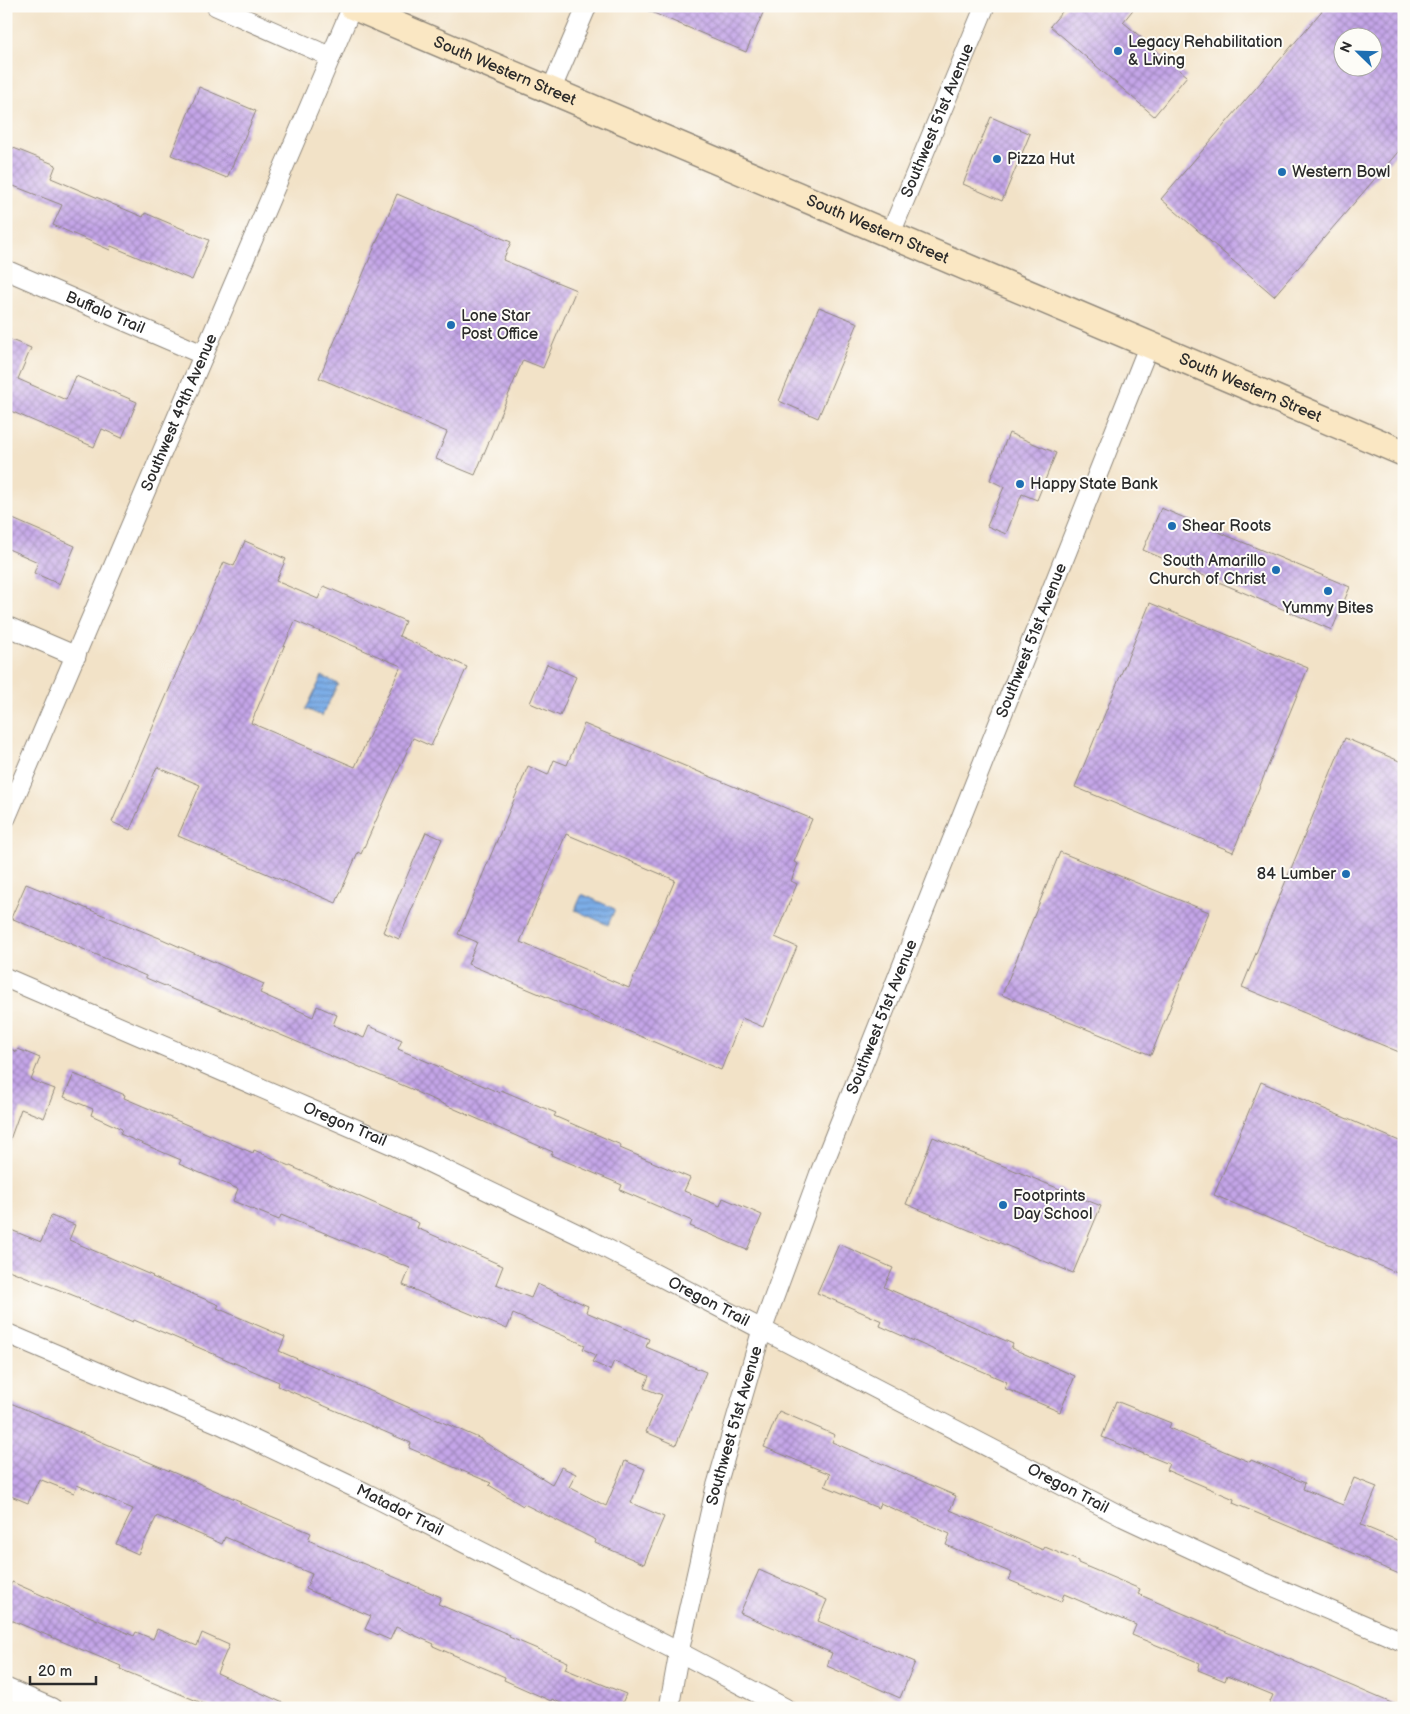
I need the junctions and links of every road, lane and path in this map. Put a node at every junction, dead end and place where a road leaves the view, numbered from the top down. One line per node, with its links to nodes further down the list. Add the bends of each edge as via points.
1 (216, 6): 5 (street)
2 (352, 6): 6 (street, Southwest 49th Avenue); 7 (main road, South Western Street)
3 (587, 6): 7 (street)
4 (985, 6): 8 (street, Southwest 51st Avenue)
5 (247, 12): 6 (street)
6 (332, 57): 11 (street, Southwest 49th Avenue)
7 (551, 90): 8 (main road, South Western Street)
8 (890, 235): 10 (main road, South Western Street)
9 (6, 270): 11 (street, Buffalo Trail)
10 (1150, 345): 12 (main road, South Western Street); 17 (street, Southwest 51st Avenue, via 827,1157)
11 (204, 355): 14 (street, Southwest 49th Avenue)
12 (1404, 453)
13 (6, 626): 14 (street)
14 (76, 656): 15 (street, Southwest 49th Avenue)
15 (6, 818)
16 (6, 978): 17 (street, Oregon Trail, via 392,1144 590,1240)
17 (762, 1330): 19 (street, Oregon Trail, via 1123,1517); 20 (street, Southwest 51st Avenue, via 715,1491)
18 (6, 1333): 20 (street, Matador Trail, via 220,1424 366,1493)
19 (1404, 1642)
20 (680, 1652): 23 (street, Southwest 51st Avenue); 24 (street, Matador Trail)
21 (6, 1688): 22 (street)
22 (52, 1708)
23 (669, 1708)
24 (785, 1708)

